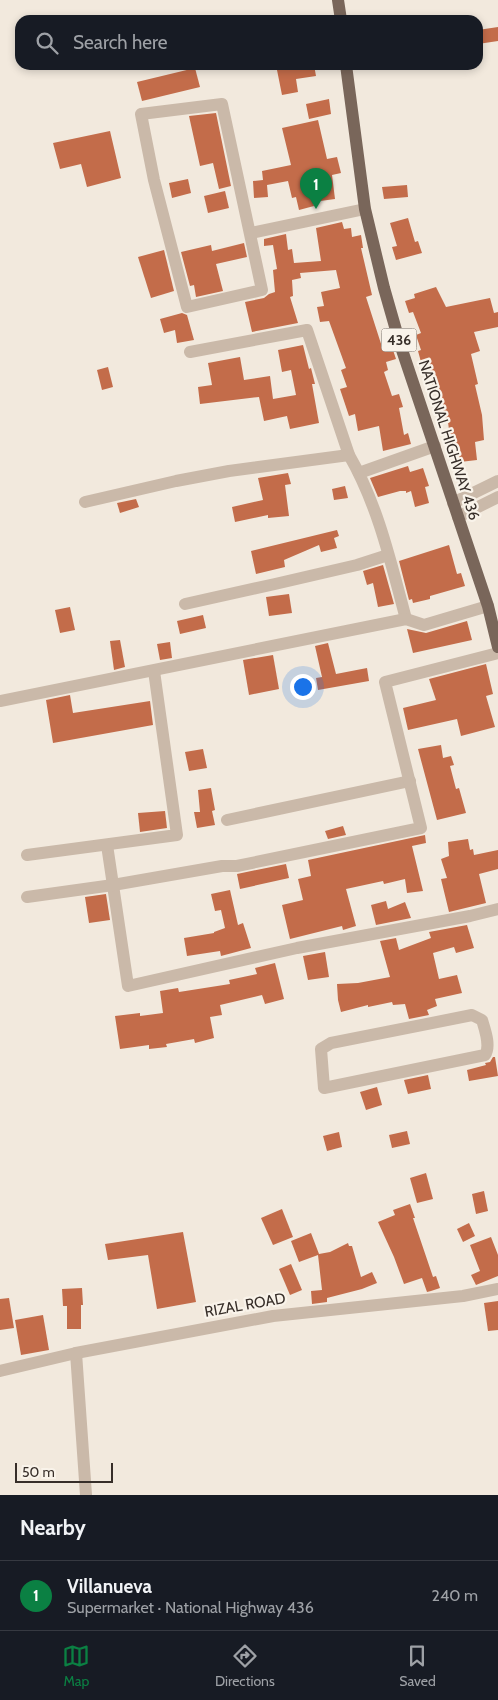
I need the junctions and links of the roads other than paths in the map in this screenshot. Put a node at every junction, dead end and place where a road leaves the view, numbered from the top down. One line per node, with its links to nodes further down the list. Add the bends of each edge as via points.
1 (338, 0): 2 (main road)
2 (340, 15)
3 (347, 70): 4 (main road, NATIONAL HIGHWAY 436 / 436)
4 (365, 209): 5 (street); 7 (main road, NATIONAL HIGHWAY 436 / 436, via 392,318)
5 (250, 233): 5 (street, via 222,104 141,114 154,180 187,307 262,290)
6 (190, 352): 8 (street, via 307,330)
7 (435, 446): 9 (street); 13 (main road, NATIONAL HIGHWAY 436 / 436)
8 (349, 455): 9 (street); 12 (street, via 220,472)
9 (360, 473): 15 (street)
10 (495, 483): 13 (street)
11 (498, 497): 14 (street)
12 (85, 502)
13 (453, 503): 14 (main road, NATIONAL HIGHWAY 436 / 436)
14 (458, 517): 17 (main road, NATIONAL HIGHWAY 436 / 436)
15 (388, 555): 16 (street); 18 (street)
16 (185, 604)
17 (488, 606): 18 (street, via 424,625); 19 (main road, NATIONAL HIGHWAY 436 / 436)
18 (406, 619): 21 (street)
19 (498, 647)
20 (498, 653): 23 (street, via 386,682)
21 (154, 671): 22 (street); 25 (street, via 176,835)
22 (0, 701)
23 (410, 781): 24 (street); 27 (street, via 421,828 237,866)
24 (227, 820)
25 (107, 845): 26 (street); 27 (street)
26 (27, 855)
27 (113, 885): 28 (street); 29 (street, via 128,986 298,948)
28 (28, 897)
29 (498, 909)
30 (492, 1037): 30 (street, via 482,1020 472,1015 331,1043 320,1049 324,1088 485,1055)
31 (498, 1289): 32 (street, RIZAL ROAD, via 463,1296 273,1316)
32 (76, 1353): 33 (street, RIZAL ROAD); 34 (street)
33 (0, 1371)
34 (86, 1495)

